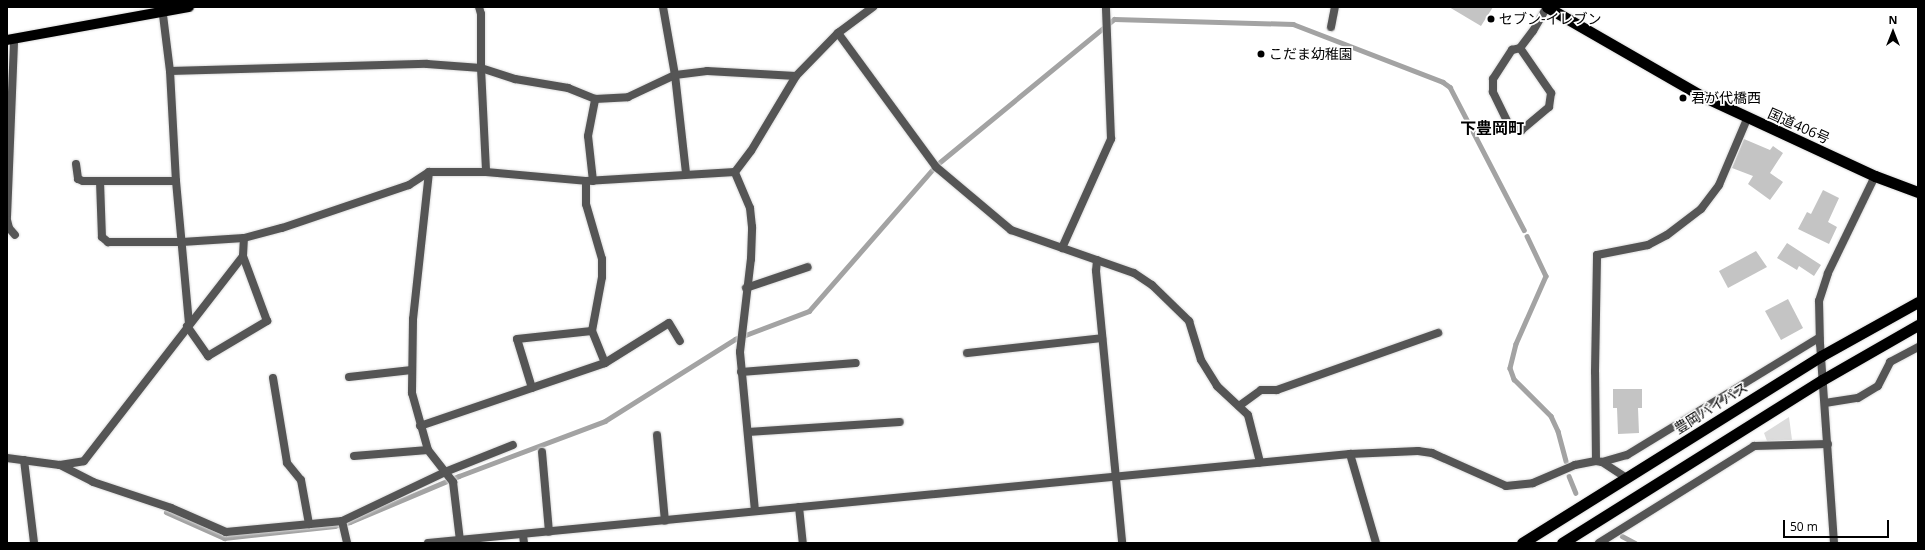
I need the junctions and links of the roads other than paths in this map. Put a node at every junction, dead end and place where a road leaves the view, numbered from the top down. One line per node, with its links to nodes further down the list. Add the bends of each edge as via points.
1 (189, 7): 9 (main road)
2 (479, 7): 15 (street)
3 (663, 7): 17 (street)
4 (858, 7): 10 (street)
5 (873, 7): 10 (street)
6 (1106, 7): 35 (street, via 1111,139)
7 (1335, 7): 11 (street)
8 (1547, 7): 14 (street); 20 (highway, 国道406号, via 1698,94)
9 (162, 10): 13 (main road); 16 (street)
10 (861, 16): 12 (street)
11 (1331, 27)
12 (838, 33): 18 (street); 35 (street, via 936,167 1011,230)
13 (11, 40): 31 (street)
14 (1520, 48): 14 (street, via 1512,50 1493,79 1493,92 1509,125 1522,130 1549,107 1551,93)
15 (481, 68): 16 (street, via 427,64); 19 (street, via 515,79 568,88); 23 (street)
16 (170, 71): 28 (street)
17 (675, 74): 18 (street, via 707,72); 19 (street, via 628,97); 25 (street)
18 (796, 76): 24 (street, via 751,152)
19 (595, 99): 29 (street, via 588,136)
20 (1747, 119): 26 (highway, 国道406号); 73 (street, via 1719,185 1701,209 1667,235 1648,245 1597,255 1595,372)
21 (76, 164): 27 (street, via 78,179)
22 (429, 172): 23 (street); 33 (street, via 409,185 319,217); 53 (street, via 413,319)
23 (486, 172): 29 (street)
24 (735, 172): 25 (street); 39 (street, via 751,214 752,244)
25 (686, 173): 29 (street)
26 (1875, 176): 30 (highway, 国道406号); 46 (street, via 1823,286 1819,301)
27 (100, 181): 28 (street); 34 (street, via 102,237 108,242)
28 (176, 181): 34 (street)
29 (590, 181): 43 (street, via 586,204 602,259 602,277)
30 (1918, 192)
31 (7, 218): 32 (street, via 9,228)
32 (15, 235)
33 (244, 238): 34 (street); 36 (street)
34 (182, 242): 41 (street)
35 (1062, 248): 37 (street)
36 (243, 256): 41 (street); 41 (street, via 267,322 208,356)
37 (1097, 260): 45 (street); 60 (street, via 1134,273 1152,285 1189,320 1202,360 1217,386)
38 (808, 267): 39 (street)
39 (746, 288): 54 (street, via 740,342)
40 (1918, 302): 50 (highway, 豊岡バイパス)
41 (188, 325): 75 (street, via 84,461)
42 (1918, 325): 57 (highway)
43 (592, 331): 51 (street); 58 (street, via 518,339)
44 (1438, 333): 60 (street, via 1276,390 1261,390)
45 (1102, 338): 49 (street); 76 (street)
46 (1819, 338): 50 (street); 73 (street, via 1627,455)
47 (680, 341): 51 (street, via 669,323)
48 (1918, 347): 59 (street, via 1890,362 1878,386 1858,398)
49 (967, 353)
50 (1821, 356): 57 (street); 78 (highway, 豊岡バイパス)
51 (605, 363): 58 (street)
52 (856, 363): 54 (street)
53 (412, 370): 55 (street); 62 (street, via 412,393)
54 (741, 372): 63 (street)
55 (349, 377)
56 (273, 378): 83 (street, via 286,463 301,480)
57 (1822, 380): 59 (street); 94 (highway)
58 (532, 388): 62 (street)
59 (1825, 403): 65 (street)
60 (1239, 406): 74 (street, via 1248,415)
61 (900, 422): 63 (street)
62 (420, 426): 67 (street)
63 (748, 432): 80 (street)
64 (658, 434): 82 (street)
65 (1828, 444): 95 (street, via 1754,446); 96 (street)
66 (513, 445): 77 (street)
67 (428, 450): 70 (street); 77 (street)
68 (542, 452): 84 (street)
69 (1350, 454): 73 (street, via 1418,451 1432,453 1506,486 1533,483 1576,465); 74 (street); 92 (street)
70 (354, 456)
71 (7, 458): 72 (street)
72 (24, 460): 75 (street); 87 (street)
73 (1599, 461): 78 (street)
74 (1260, 462): 76 (street)
75 (60, 465): 83 (street, via 93,482 171,508 226,532)
76 (1115, 476): 79 (street); 91 (street)
77 (449, 477): 81 (street); 86 (street)
78 (1627, 478): 93 (highway, 豊岡バイパス)
79 (799, 508): 80 (street); 90 (street)
80 (755, 511): 82 (street)
81 (342, 521): 83 (street); 88 (street)
82 (665, 521): 84 (street)
83 (310, 524)
84 (549, 532): 85 (street)
85 (524, 539): 86 (street)
86 (460, 541): 89 (street)
87 (34, 543)
88 (346, 543)
89 (428, 543)
90 (803, 543)
91 (1122, 543)
92 (1376, 543)
93 (1522, 543)
94 (1562, 543)
95 (1599, 543)
96 (1834, 543)

